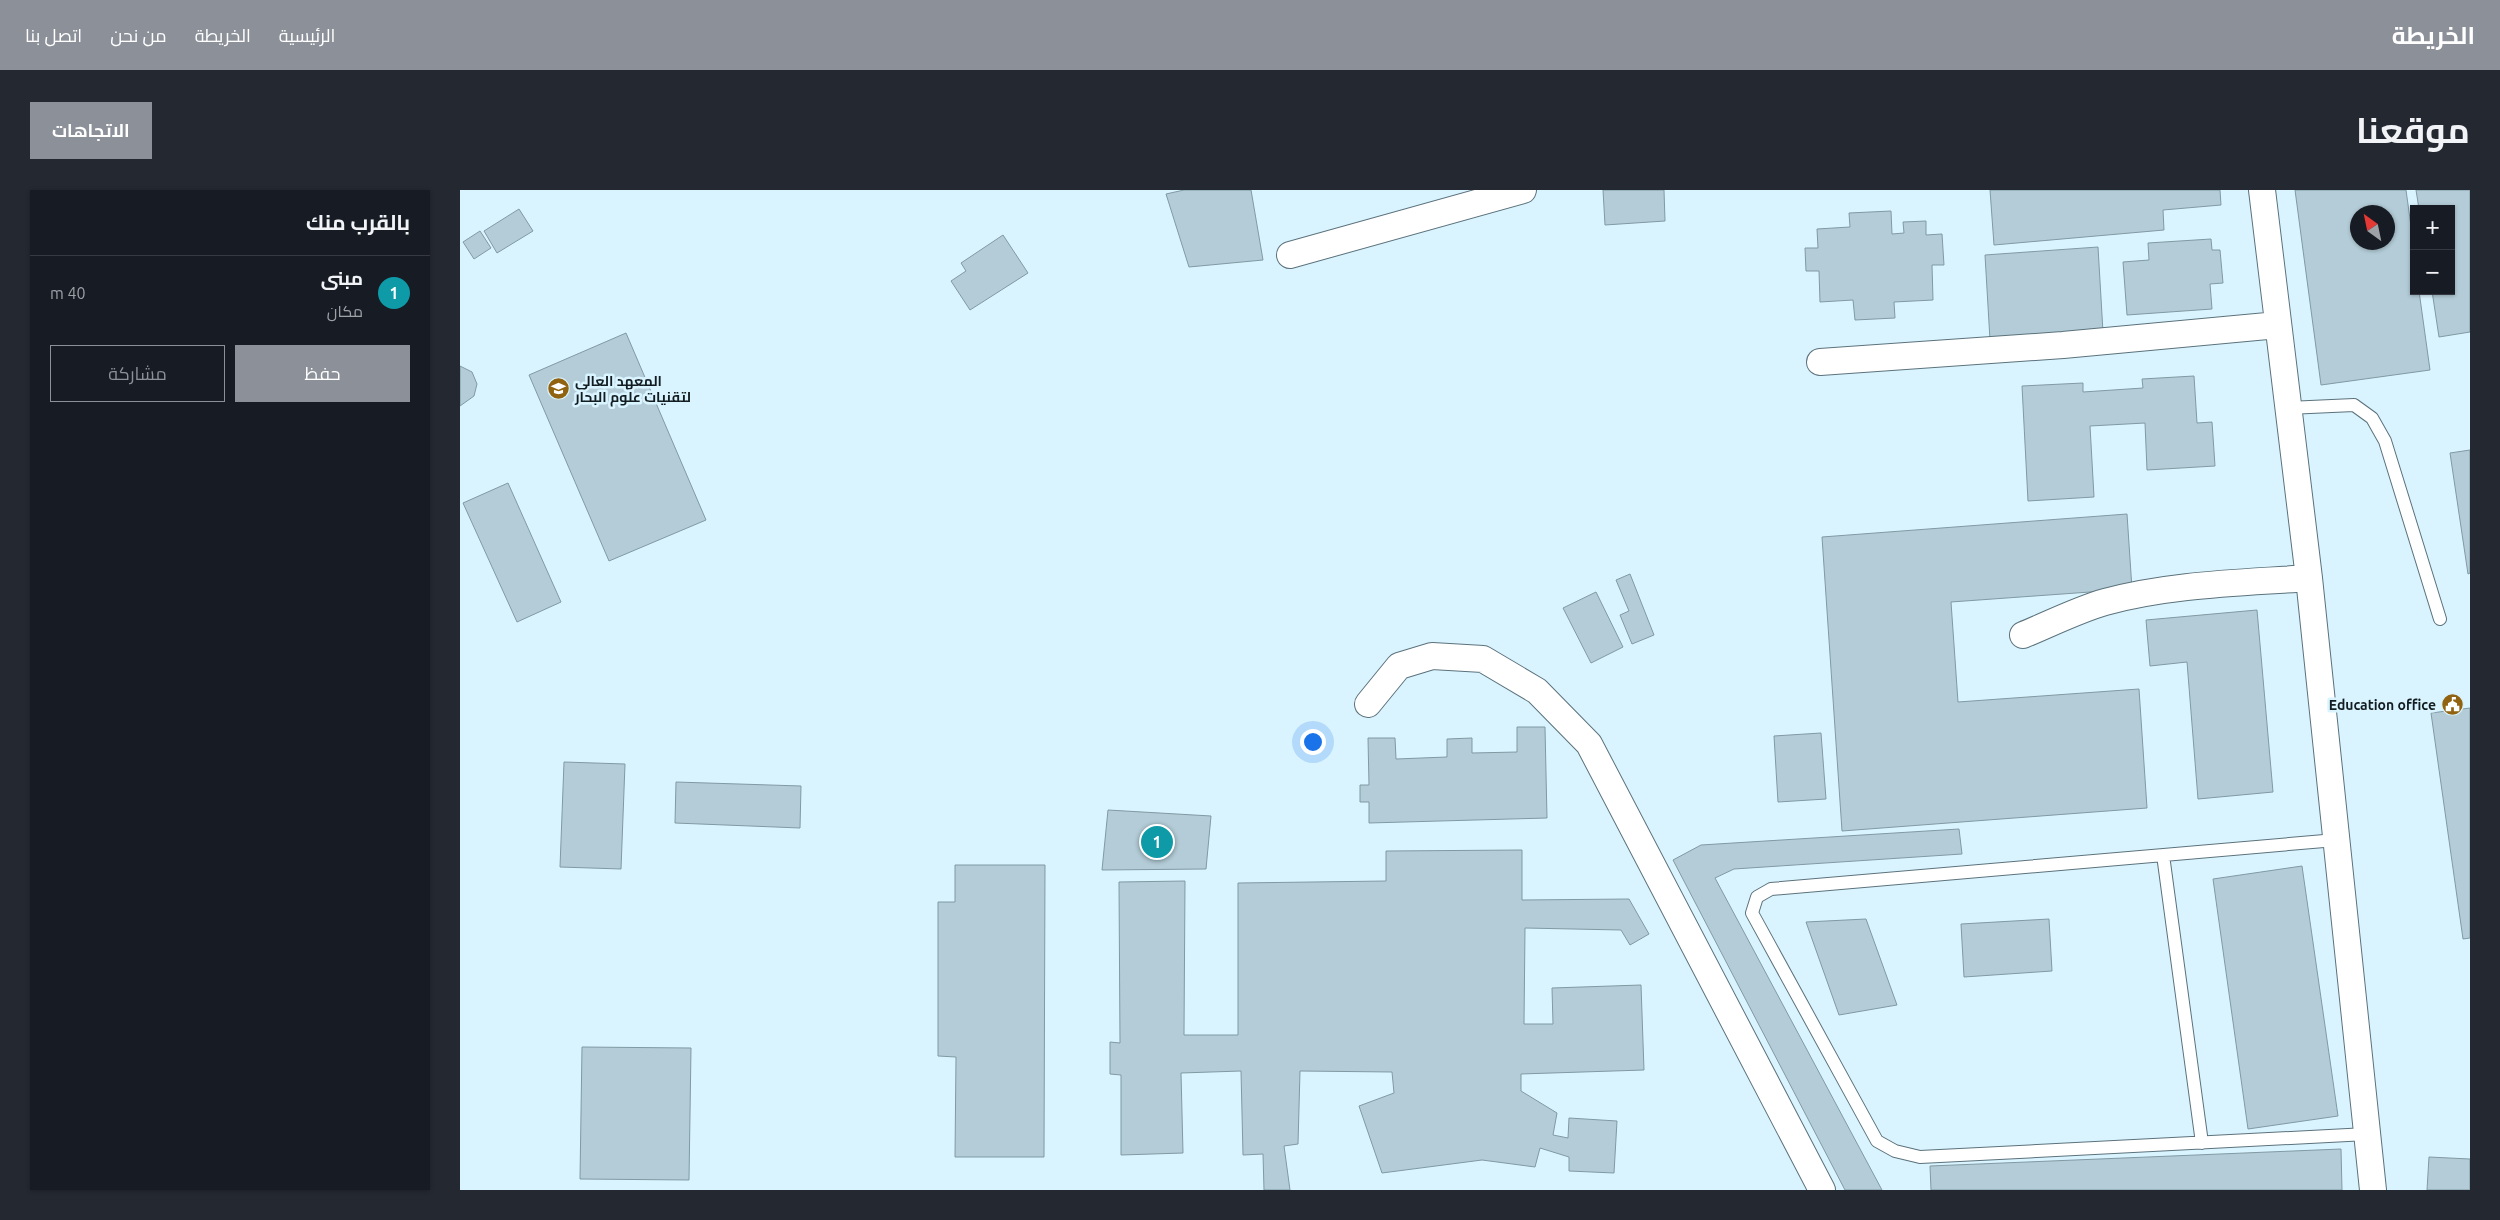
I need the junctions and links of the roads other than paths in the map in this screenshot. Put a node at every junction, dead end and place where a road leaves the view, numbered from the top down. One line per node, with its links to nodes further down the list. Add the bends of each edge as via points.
1 (1523, 190): 3 (street)
2 (2262, 190): 4 (street)
3 (1290, 255)
4 (2278, 325): 5 (street, via 2063,345); 6 (street)
5 (1820, 362)
6 (2288, 408): 7 (street); 8 (lane, via 2354,405 2372,418 2385,441)
7 (2309, 578): 9 (street, via 2139,594 2103,602); 11 (street)
8 (2440, 619)
9 (2024, 635)
10 (1368, 704): 15 (street, via 1399,666 1432,656 1483,659 1537,691 1589,744)
11 (2336, 840): 12 (lane); 13 (street)
12 (2163, 854): 14 (lane); 14 (lane, via 1771,889 1757,897 1752,913 1878,1141 1895,1152 1920,1157)
13 (2367, 1134): 14 (lane); 16 (street)
14 (2202, 1143)
15 (1822, 1190)
16 (2373, 1190)

